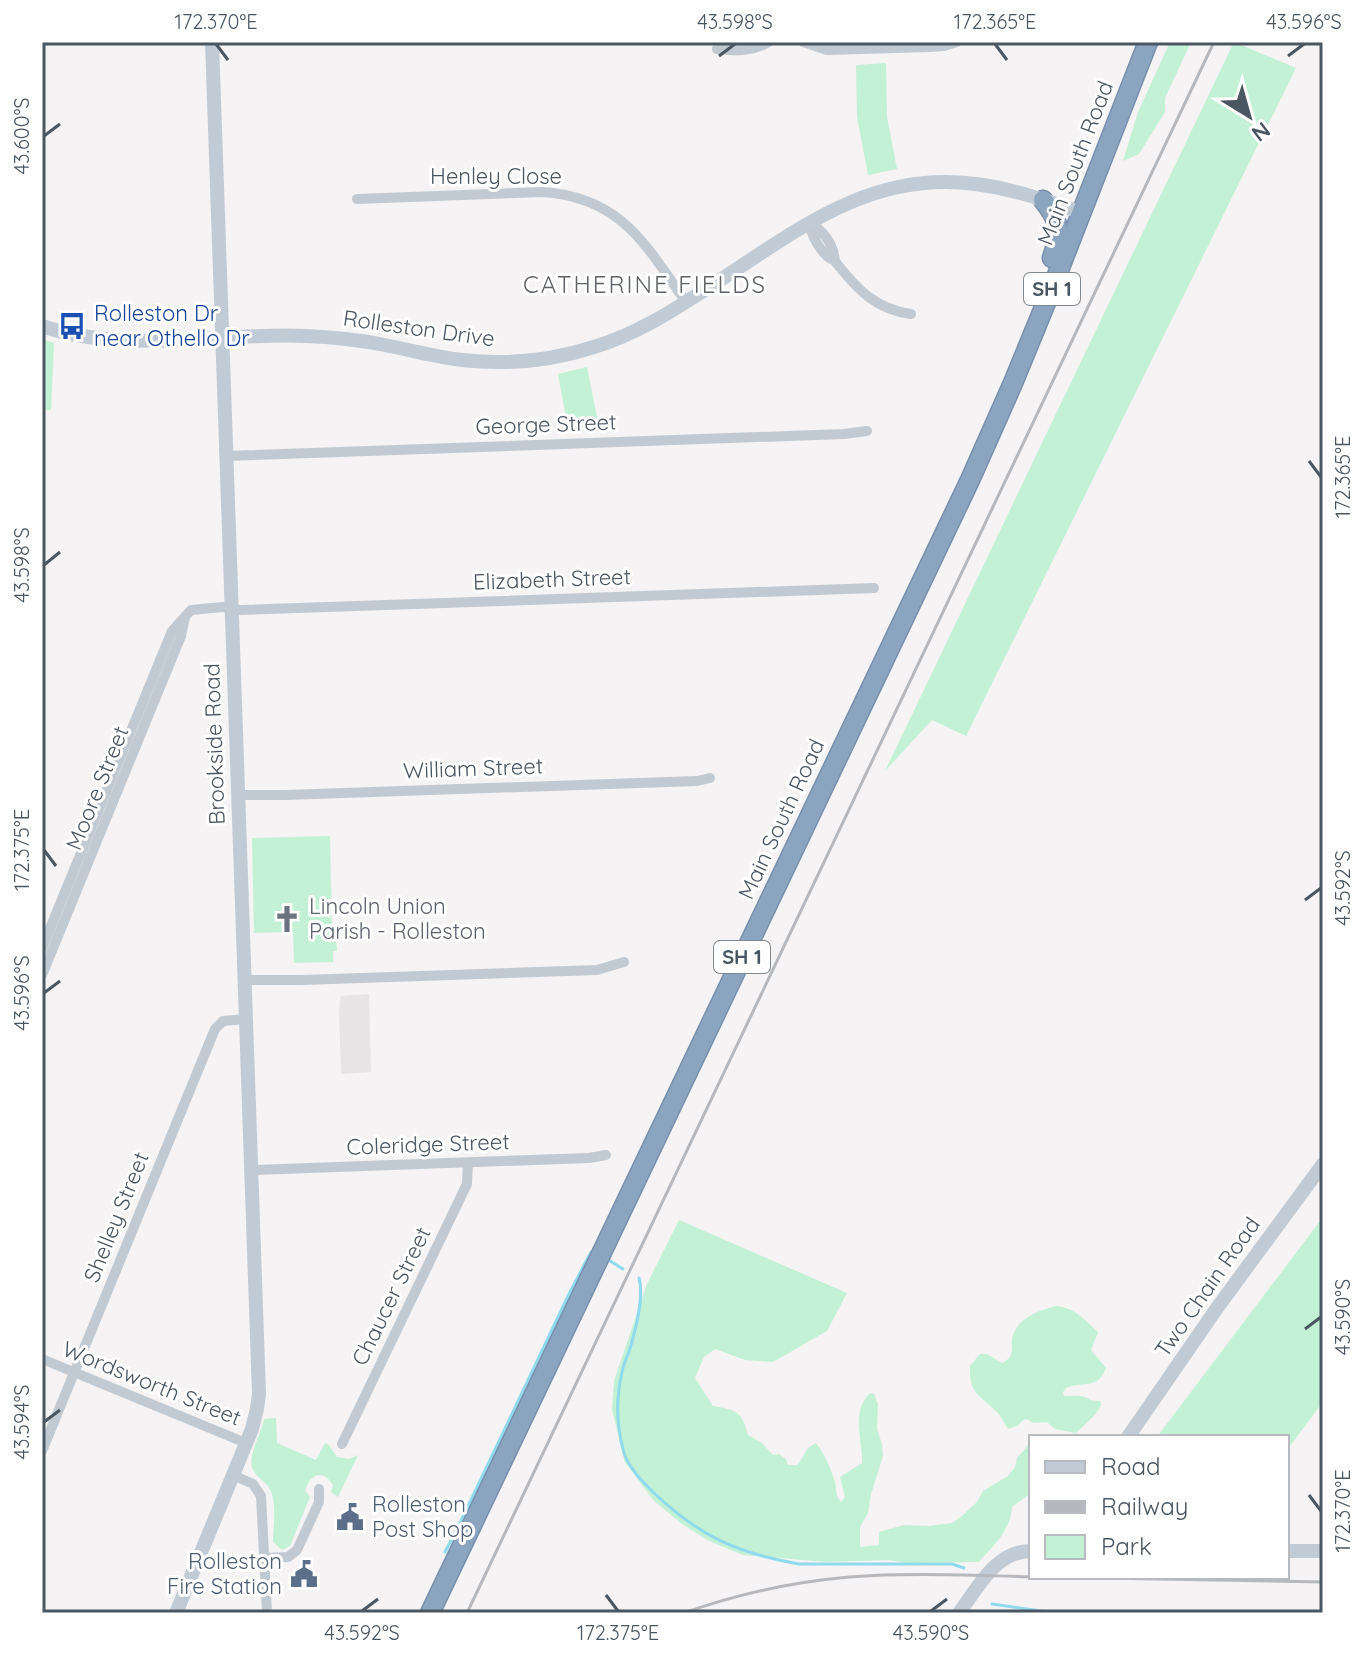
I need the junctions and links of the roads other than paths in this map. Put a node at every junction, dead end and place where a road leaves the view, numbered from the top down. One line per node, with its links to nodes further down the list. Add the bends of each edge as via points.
1 (212, 42): 14 (street, Brookside Road)
2 (769, 42): 6 (street, via 747,51)
3 (803, 42): 4 (street, via 827,50 866,50)
4 (957, 42)
5 (1148, 42): 9 (highway, Main South Road / SH 1)
6 (717, 49)
7 (357, 199): 11 (street, Henley Close, via 542,192 584,199 636,232)
8 (1043, 200): 9 (street, Rolleston Drive); 10 (street, Rolleston Drive, via 979,184 917,184 861,197); 15 (highway, via 1056,219 1058,237 1021,347)
9 (1080, 212): 15 (highway, Main South Road / SH 1)
10 (809, 223): 11 (street, Rolleston Drive); 12 (street, via 818,244 855,285 885,308)
11 (686, 302): 14 (street, Rolleston Drive, via 611,341 522,361 462,360 325,337)
12 (911, 314)
13 (42, 326): 14 (street, Rolleston Drive, via 110,341)
14 (223, 338): 17 (street, Brookside Road)
15 (1021, 364): 44 (highway, Main South Road / SH 1)
16 (867, 431): 17 (street, George Street)
17 (226, 456): 19 (street, Brookside Road)
18 (874, 588): 19 (street, Elizabeth Street)
19 (232, 609): 20 (street, via 194,609); 22 (street, Brookside Road)
20 (185, 615): 23 (street, Moore Street, via 172,631); 25 (street, Moore Street, via 181,636)
21 (710, 778): 22 (street, William Street)
22 (238, 795): 26 (street, Brookside Road)
23 (42, 948)
24 (624, 962): 26 (street, via 597,970)
25 (42, 975)
26 (245, 980): 27 (street, Brookside Road)
27 (246, 1019): 31 (street, Brookside Road); 33 (street, Shelley Street, via 223,1021 215,1029)
28 (606, 1155): 29 (street, Coleridge Street)
29 (468, 1163): 31 (street, Coleridge Street); 36 (street, Chaucer Street, via 467,1184)
30 (1323, 1164): 34 (street, Two Chain Road)
31 (251, 1170): 35 (street, Brookside Road, via 259,1394)
32 (42, 1359): 33 (street, Wordsworth Street)
33 (74, 1372): 35 (street, Wordsworth Street); 37 (street, Shelley Street)
34 (1129, 1435)
35 (246, 1443): 38 (street, Brookside Road)
36 (342, 1444)
37 (42, 1451)
38 (233, 1475): 43 (street, via 253,1484 261,1496); 45 (street, Brookside Road)
39 (319, 1489): 43 (street, via 318,1505 297,1550 288,1557)
40 (1029, 1551): 47 (street, via 1005,1557)
41 (1289, 1551): 42 (street)
42 (1323, 1551)
43 (265, 1558): 46 (street)
44 (432, 1611)
45 (176, 1613)
46 (267, 1613)
47 (959, 1613)

